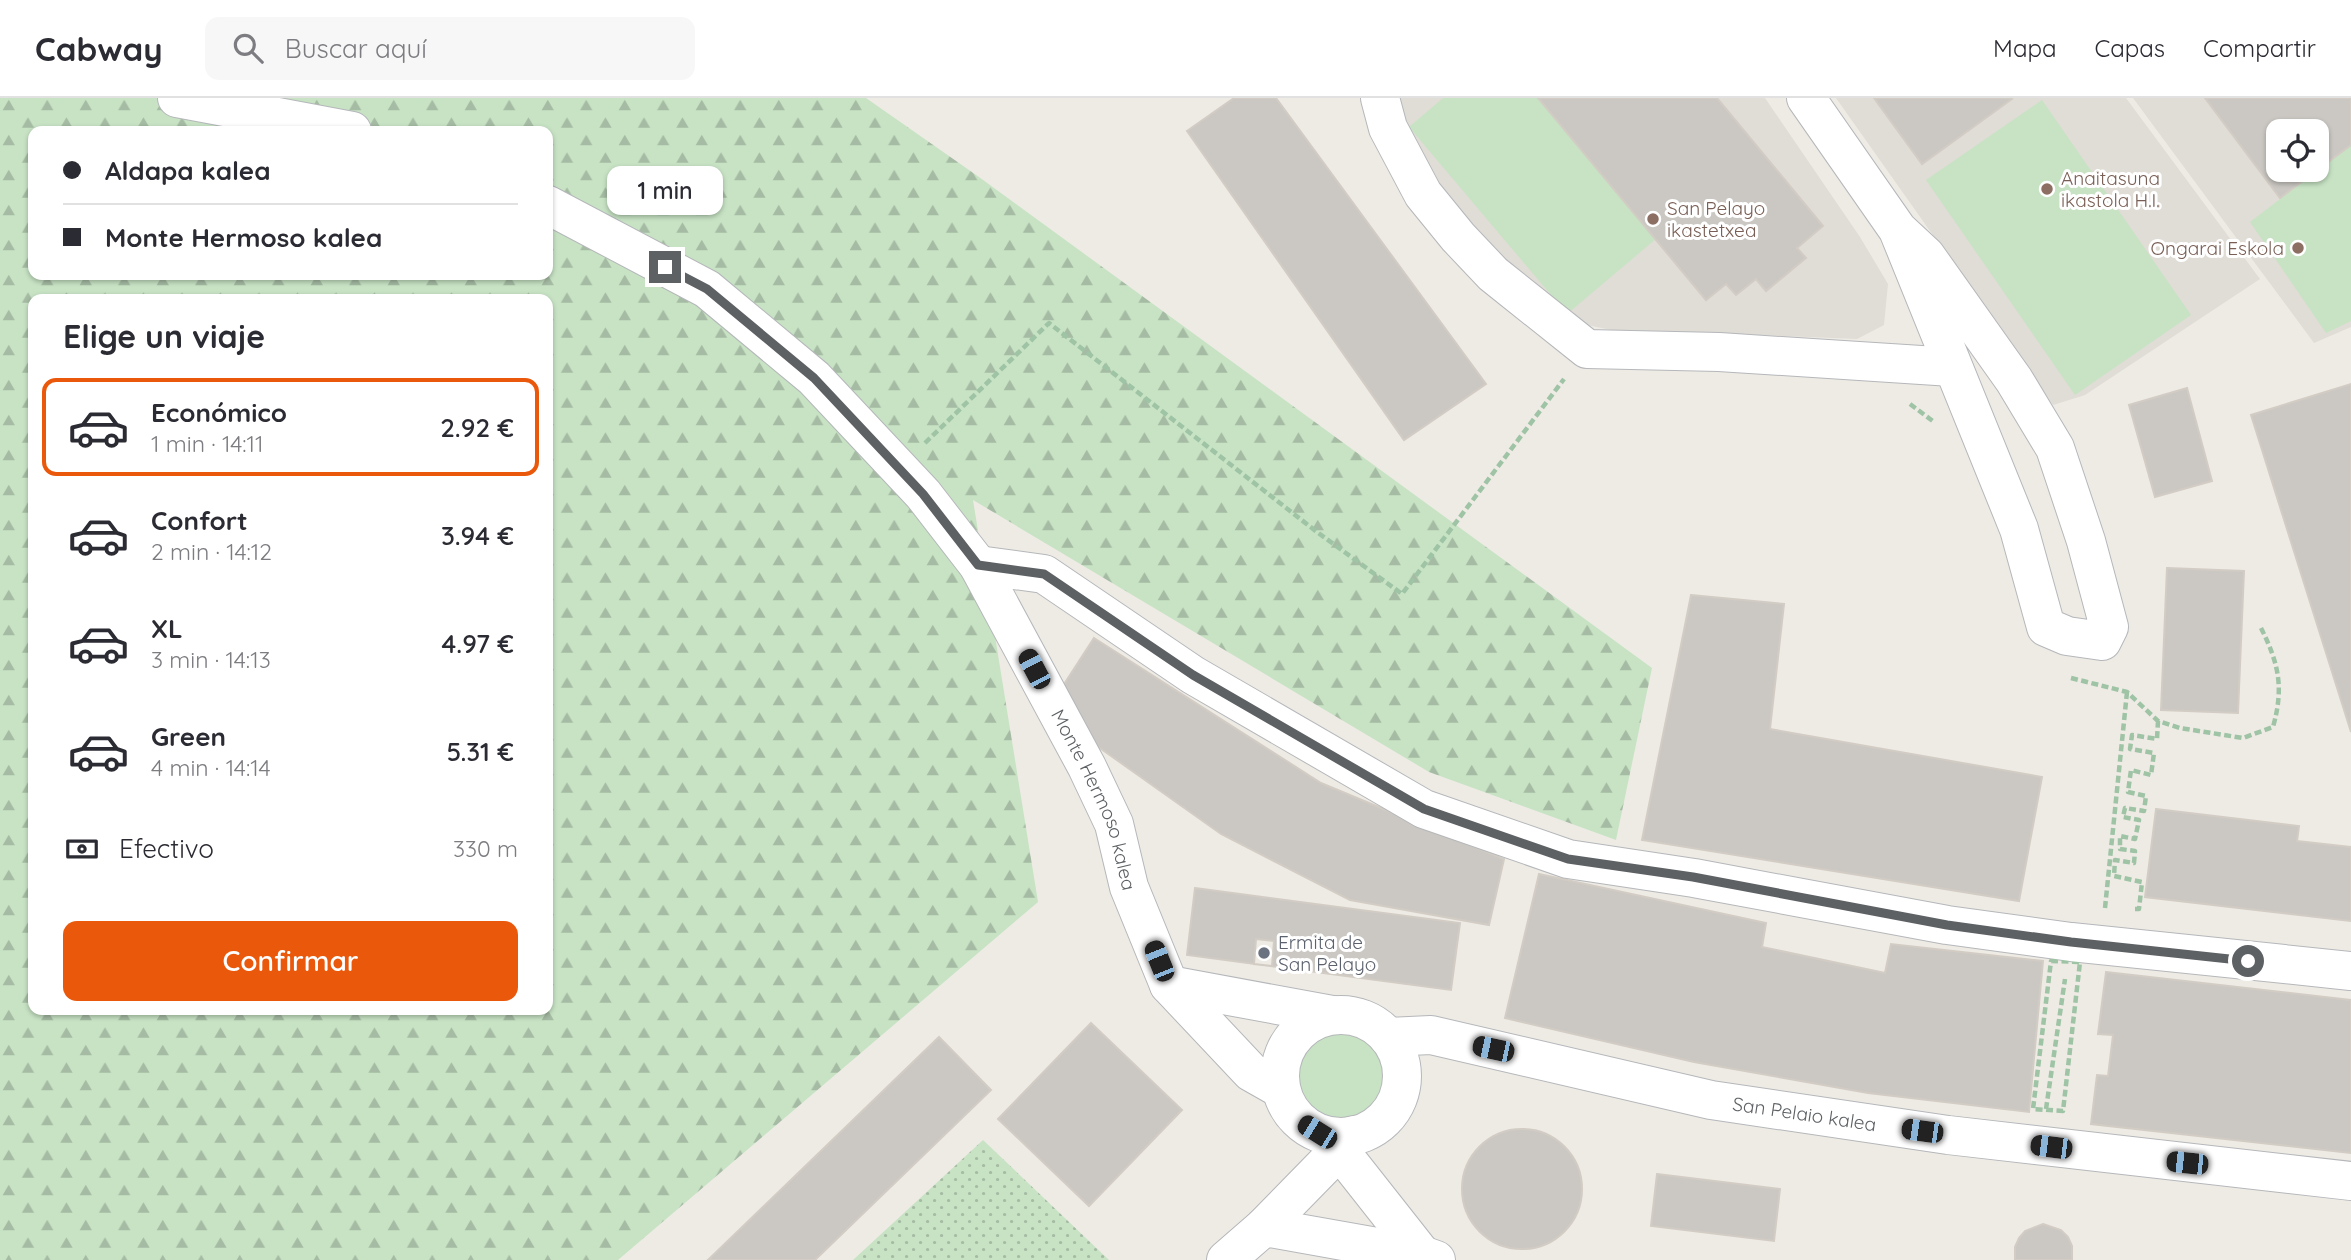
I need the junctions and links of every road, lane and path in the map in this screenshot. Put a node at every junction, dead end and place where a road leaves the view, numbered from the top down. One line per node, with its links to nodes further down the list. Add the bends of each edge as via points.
1 (177, 98): 4 (street)
2 (1380, 98): 7 (street, via 1388,128 1423,194 1458,237 1493,274)
3 (1806, 98): 6 (street)
4 (325, 126)
5 (553, 208): 9 (street, Monte Hermoso kalea, via 707,289 814,378)
6 (1898, 230): 8 (street); 8 (street, via 1926,256 2014,380 2055,448 2109,627 2102,641 2067,636 2046,627 2019,529)
7 (1587, 349): 8 (street, via 1719,352); 9 (path, via 1402,594 1049,323 930,440)
8 (1952, 367)
9 (895, 463): 10 (street, Monte Hermoso kalea)
10 (978, 565): 15 (street, via 1044,574 1193,675 1424,809 1568,859 1693,877); 17 (street, Monte Hermoso kalea, via 1114,824 1129,887)
11 (2127, 692): 13 (path)
12 (2158, 722): 14 (path, via 2157,739 2132,735 2130,749 2154,753 2151,775 2131,770 2128,792 2146,796 2144,811 2125,808 2123,817 2139,820 2135,839 2119,836 2119,849 2135,851 2134,863 2115,860 2114,876 2142,882 2139,909)
13 (2105, 908)
14 (2128, 909)
15 (2069, 952): 15 (path, via 2080,962 2063,1111 2033,1109 2050,961); 16 (street); 21 (path)
16 (2351, 971)
17 (1169, 985): 18 (street); 20 (street, Monte Hermoso kalea, via 1251,1072)
18 (1332, 1015): 19 (street, via 1372,1023); 20 (street, via 1297,1033 1280,1069)
19 (1388, 1037): 22 (street, via 1398,1054 1402,1075 1399,1096 1390,1113); 23 (street, San Pelaio kalea, via 1431,1035 1711,1100 1948,1135)
20 (1281, 1089): 22 (street, via 1300,1122)
21 (2048, 1094)
22 (1347, 1143): 24 (street); 25 (street)
23 (2351, 1181)
24 (1264, 1227): 25 (street); 26 (street)
25 (1429, 1258)
26 (1226, 1260)

